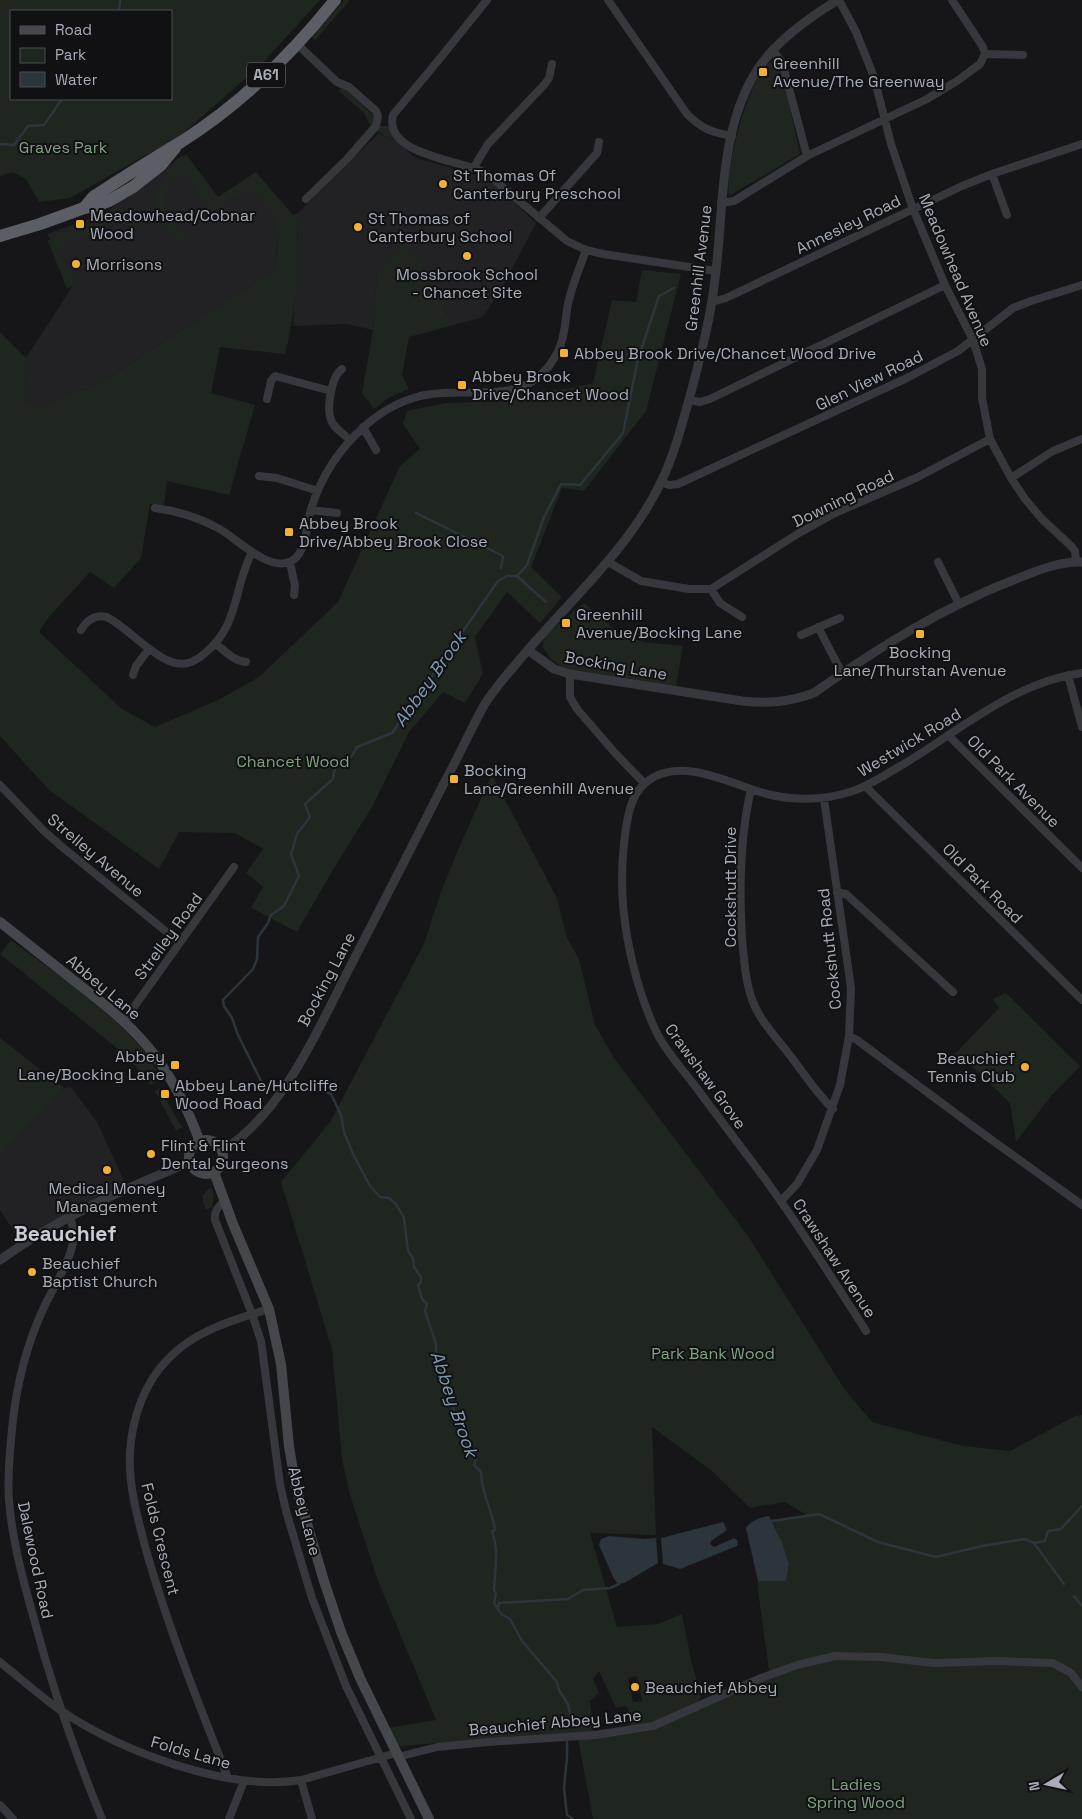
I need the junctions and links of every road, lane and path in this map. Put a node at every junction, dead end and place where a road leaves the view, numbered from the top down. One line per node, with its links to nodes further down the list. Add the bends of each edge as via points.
1 (335, 0): 6 (highway, A61)
2 (487, 0): 16 (street, via 393,115 391,122 399,138 413,148 430,156)
3 (608, 0): 12 (street, via 687,114 710,132)
4 (839, 0): 7 (street, Greenhill Avenue, via 814,15); 11 (street, Meadowhead Avenue, via 865,52)
5 (952, 0): 8 (street)
6 (296, 44): 18 (street, via 336,82 350,87 376,111 378,120 355,151); 23 (highway, A61, via 266,75 181,142 161,165 124,194)
7 (772, 50): 12 (street, Greenhill Avenue, via 745,93); 15 (street, via 782,62)
8 (985, 54): 9 (street); 11 (street, via 980,64 957,81)
9 (1023, 55)
10 (552, 64): 16 (street, via 544,85 488,144)
11 (885, 120): 15 (street); 20 (street, Meadowhead Avenue)
12 (732, 136): 19 (street, Greenhill Avenue)
13 (599, 142): 22 (street, via 597,154)
14 (1082, 144): 17 (street, Annesley Road)
15 (807, 156): 19 (street, via 745,195)
16 (474, 167): 22 (street, via 504,186)
17 (992, 174): 20 (street, Annesley Road); 21 (street)
18 (306, 199)
19 (721, 203): 25 (street, Greenhill Avenue)
20 (913, 209): 26 (street, Meadowhead Avenue); 28 (street, Annesley Road)
21 (1007, 215)
22 (539, 218): 24 (street)
23 (0, 236)
24 (586, 250): 25 (street); 34 (street, via 569,302 558,353 539,378 521,388 504,391 421,396 390,407)
25 (716, 271): 28 (street, Greenhill Avenue)
26 (945, 285): 29 (street, Meadowhead Avenue); 33 (street, via 710,399 700,402)
27 (1082, 285): 29 (street, Glen View Road, via 1013,308)
28 (712, 302): 33 (street, Greenhill Avenue)
29 (973, 340): 35 (street, Meadowhead Avenue, via 982,369 982,398); 41 (street, Glen View Road, via 907,378 678,484)
30 (342, 369): 31 (street)
31 (331, 391): 32 (street, via 275,376); 37 (street, via 330,419)
32 (267, 399)
33 (689, 400): 41 (street, Greenhill Avenue)
34 (363, 427): 37 (street); 38 (street)
35 (990, 439): 40 (street, Meadowhead Avenue); 51 (street, Downing Road, via 799,533)
36 (1082, 439): 40 (street, via 1054,451)
37 (350, 440): 42 (street, via 335,458)
38 (376, 450)
39 (259, 476): 42 (street)
40 (1011, 478): 50 (street, Meadowhead Avenue, via 1042,519 1071,546)
41 (661, 482): 48 (street, Greenhill Avenue, via 630,534)
42 (318, 491): 44 (street)
43 (155, 508): 46 (street, via 200,519 219,528)
44 (311, 510): 45 (street); 47 (street, via 300,553)
45 (337, 513)
46 (252, 552): 47 (street, via 280,564); 59 (street, via 244,567 232,614)
47 (290, 562): 52 (street)
48 (608, 562): 51 (street, via 641,581); 61 (street, Greenhill Avenue)
49 (938, 562): 53 (street)
50 (1079, 562): 53 (street, Bocking Lane, via 1031,573)
51 (711, 589): 54 (street, via 720,603)
52 (294, 595)
53 (959, 604): 63 (street, Bocking Lane, via 913,628)
54 (742, 617)
55 (840, 618): 56 (street)
56 (818, 627): 58 (street); 63 (street)
57 (81, 630): 60 (street, via 93,617 100,615 119,624)
58 (801, 635)
59 (216, 644): 60 (street, via 194,662 185,664 170,661); 62 (street, via 238,661)
60 (149, 649): 66 (street)
61 (528, 650): 65 (street, Bocking Lane, via 554,669); 86 (street, Bocking Lane, via 484,706 288,1082 252,1127)
62 (246, 662)
63 (842, 673): 65 (street, Bocking Lane, via 814,693 797,700 763,703)
64 (1082, 673): 67 (street, Westwick Road)
65 (570, 674): 70 (street, via 570,697 577,709)
66 (133, 675)
67 (1068, 675): 68 (street); 69 (street, Westwick Road, via 1029,688)
68 (1082, 727)
69 (948, 735): 72 (street, Westwick Road); 76 (street, Old Park Avenue)
70 (644, 783): 73 (street, Westwick Road, via 660,774 686,770); 90 (street, Crawshaw Grove, via 630,808 622,874 626,937 641,992 652,1023 668,1050)
71 (0, 785): 79 (street, Strelley Avenue, via 61,846)
72 (865, 786): 74 (street, Westwick Road); 81 (street, Old Park Road)
73 (751, 789): 74 (street, Westwick Road, via 789,798); 84 (street, Cockshutt Drive, via 745,814 741,881 743,950 749,991 761,1017)
74 (824, 798): 77 (street, Cockshutt Road)
75 (234, 867): 79 (street, Strelley Road)
76 (1082, 868)
77 (837, 892): 80 (street, via 846,894); 83 (street, Cockshutt Road, via 851,988)
78 (0, 922): 82 (main road, Abbey Lane)
79 (179, 942): 82 (street, Strelley Road)
80 (952, 992)
81 (1082, 1000)
82 (124, 1020): 85 (main road, Abbey Lane, via 165,1069)
83 (849, 1036): 84 (street, Cockshutt Road); 91 (street)
84 (833, 1108): 90 (street, Cockshutt Road, via 817,1150 797,1184)
85 (200, 1142): 86 (main road, via 212,1141); 87 (main road, via 191,1150)
86 (222, 1150): 88 (main road, via 222,1163)
87 (190, 1162): 88 (main road, via 200,1173); 92 (street, via 113,1194)
88 (214, 1172): 89 (main road, Abbey Lane)
89 (225, 1201): 94 (main road, Abbey Lane); 95 (street, Abbey Lane, via 216,1209 215,1220)
90 (781, 1201): 96 (street, Crawshaw Avenue)
91 (1082, 1205)
92 (70, 1218): 93 (street); 99 (street, Dalewood Road, via 75,1236 72,1248 44,1306 22,1367 12,1426 9,1475 12,1523 20,1563)
93 (0, 1260)
94 (268, 1309): 95 (street, Folds Crescent); 100 (main road, Abbey Lane, via 281,1364 293,1474 305,1520 341,1632)
95 (252, 1314): 101 (street, Abbey Lane, via 265,1363 286,1511 328,1642); 102 (street, Folds Crescent, via 202,1333 168,1358 144,1396 130,1452 134,1496 155,1580 190,1683)
96 (866, 1331)
97 (0, 1662): 99 (street, Folds Lane)
98 (1082, 1687): 100 (street, Beauchief Abbey Lane, via 1065,1668 1053,1663 934,1663 862,1655 836,1656 761,1678 648,1728 437,1747)
99 (60, 1710): 102 (street, Folds Lane, via 138,1751); 107 (street, Dalewood Road)
100 (397, 1755): 101 (street, Folds Lane); 111 (main road, Abbey Lane)
101 (380, 1758): 103 (street, Folds Lane); 110 (street, Abbey Lane)
102 (228, 1778): 104 (street, Folds Lane)
103 (301, 1780): 104 (street, Folds Lane); 109 (street)
104 (244, 1781): 108 (street)
105 (0, 1805): 106 (street)
106 (13, 1819)
107 (102, 1819)
108 (229, 1819)
109 (312, 1819)
110 (411, 1819)
111 (429, 1819)

